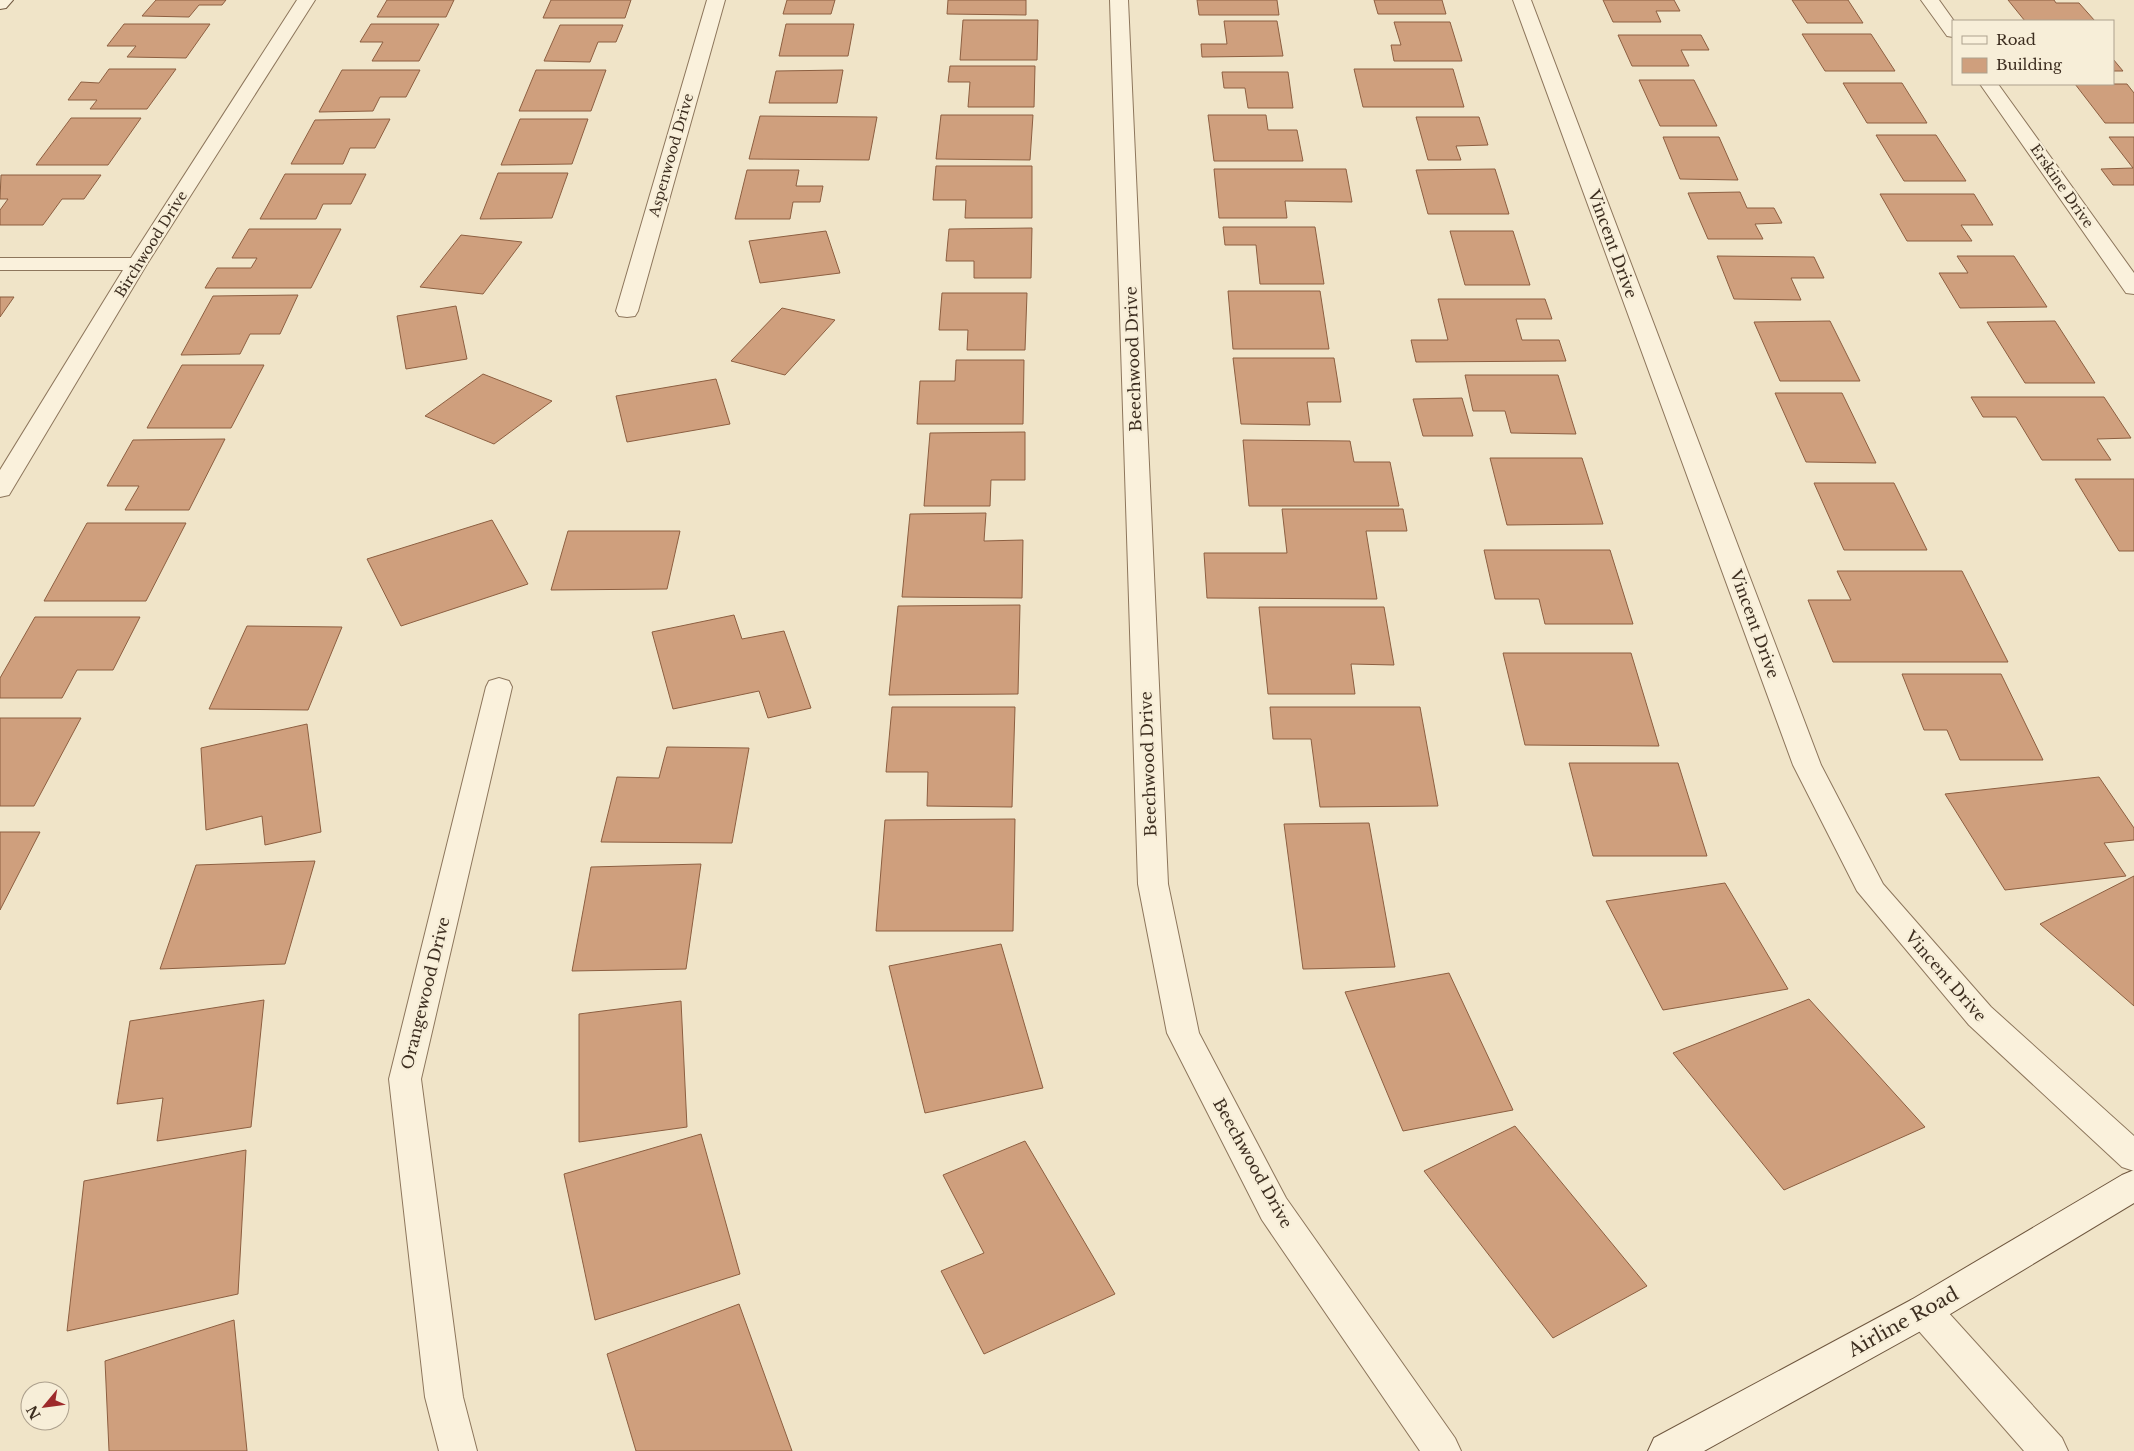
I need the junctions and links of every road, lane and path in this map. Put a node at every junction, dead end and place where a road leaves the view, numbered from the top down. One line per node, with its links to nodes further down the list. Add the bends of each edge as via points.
1 (4, 0): 7 (street)
2 (306, 0): 11 (street, Birchwood Drive)
3 (716, 0): 13 (street, Aspenwood Drive)
4 (1119, 0): 20 (street, Beechwood Drive, via 1153,884 1182,1033 1274,1209)
5 (1522, 0): 16 (street, Vincent Drive, via 1807,765 1872,891 1980,1016)
6 (1930, 0): 8 (street)
7 (0, 4)
8 (1952, 31)
9 (1990, 85): 12 (street, Erskine Drive)
10 (0, 264): 11 (street)
11 (138, 264): 14 (street, Birchwood Drive)
12 (2134, 288)
13 (626, 311)
14 (0, 490)
15 (499, 687): 19 (street, Orangewood Drive, via 405,1079 444,1397)
16 (2134, 1156)
17 (2134, 1185): 18 (street, Airline Road)
18 (1924, 1311): 21 (street, Airline Road); 22 (street)
19 (458, 1451)
20 (1442, 1451)
21 (1667, 1451)
22 (2049, 1451)

